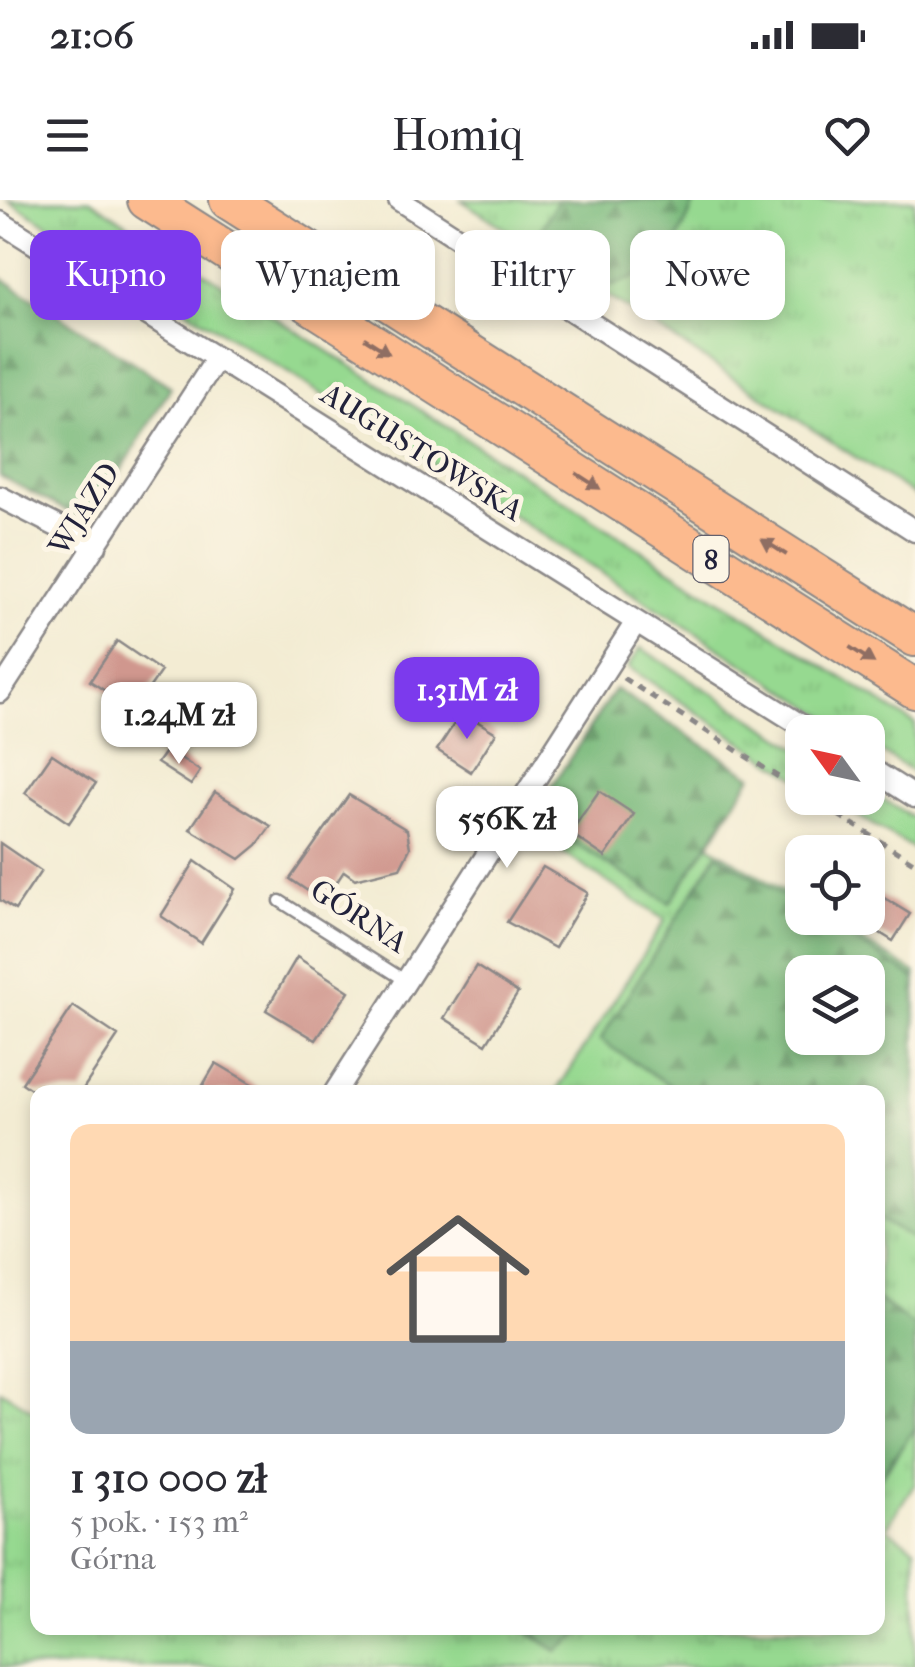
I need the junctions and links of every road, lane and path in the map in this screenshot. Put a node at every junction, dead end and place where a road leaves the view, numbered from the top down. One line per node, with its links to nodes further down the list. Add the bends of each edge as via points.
1 (147, 200): 12 (highway, 8, one-way to 12)
2 (230, 200): 10 (highway, 8, one-way to 2)
3 (399, 200): 7 (street)
4 (0, 222): 5 (street, AUGUSTOWSKA)
5 (217, 358): 8 (street, WJAZD); 9 (street, AUGUSTOWSKA)
6 (0, 497): 8 (street)
7 (915, 531)
8 (96, 546): 13 (street, WJAZD)
9 (636, 622): 11 (street, GÓRNA); 14 (street, AUGUSTOWSKA)
10 (915, 637)
11 (608, 668): 16 (path); 21 (street, GÓRNA)
12 (915, 689)
13 (0, 692)
14 (785, 715)
15 (885, 778): 17 (street)
16 (785, 781)
17 (915, 797)
18 (837, 815): 19 (path)
19 (915, 863)
20 (280, 901): 21 (lane, GÓRNA)
21 (406, 982): 22 (street, GÓRNA)
22 (339, 1085)

